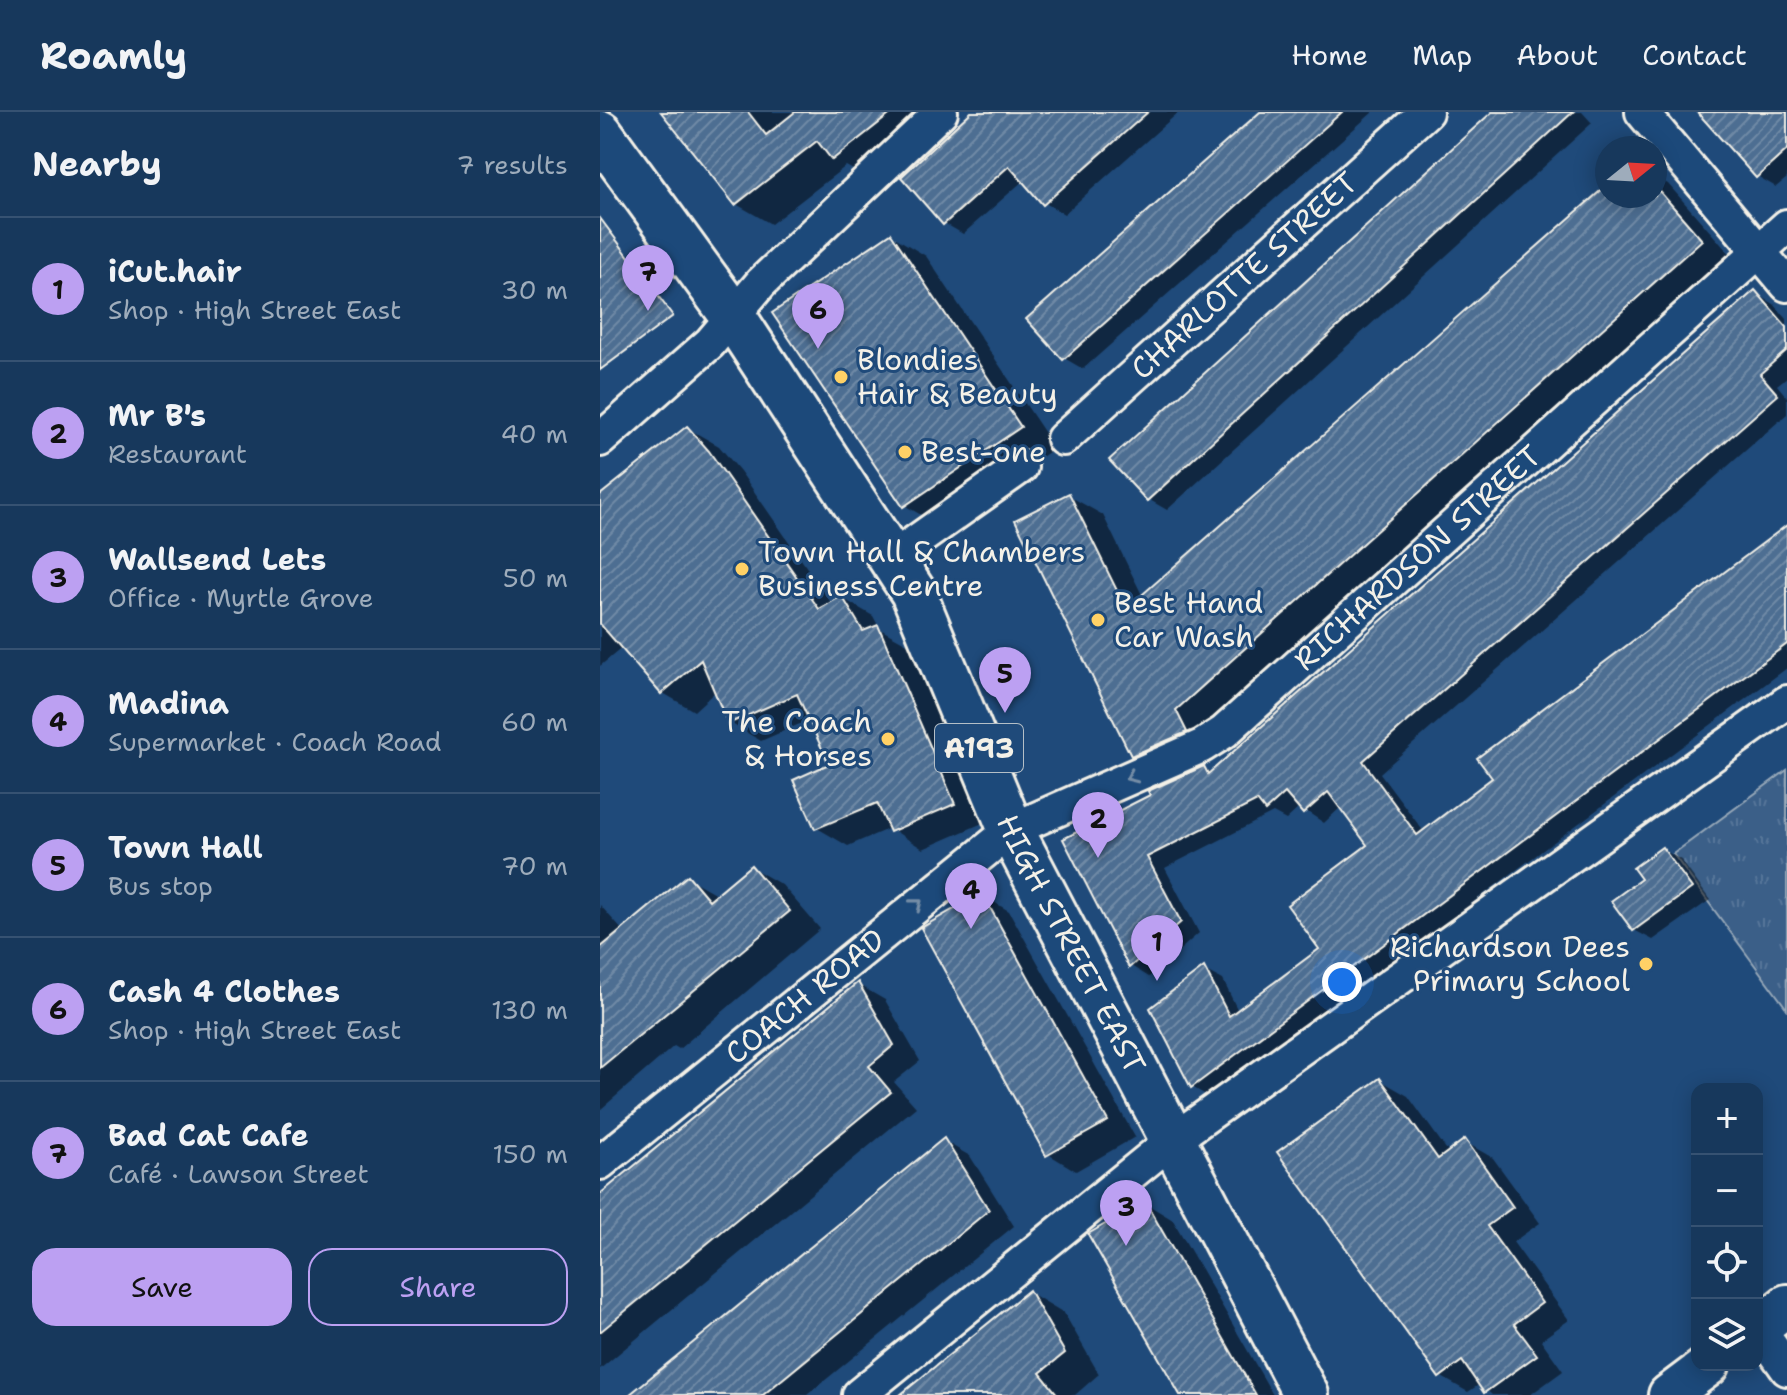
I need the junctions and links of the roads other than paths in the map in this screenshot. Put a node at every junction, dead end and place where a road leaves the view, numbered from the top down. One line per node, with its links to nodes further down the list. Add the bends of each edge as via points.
1 (941, 112): 8 (street)
2 (1426, 112): 9 (street, CHARLOTTE STREET)
3 (1642, 112): 6 (street)
4 (600, 133): 8 (main road, HIGH STREET EAST / A193)
5 (1787, 226): 6 (street, RICHARDSON STREET)
6 (1760, 250): 7 (street); 14 (street, RICHARDSON STREET, one-way to 14, via 1224,732)
7 (1787, 285)
8 (733, 316): 10 (street, via 710,343); 12 (main road, HIGH STREET EAST / A193)
9 (1063, 439)
10 (600, 440)
11 (1021, 467): 12 (street)
12 (891, 559): 14 (main road, HIGH STREET EAST / A193, via 913,592)
13 (1787, 702): 15 (street)
14 (1011, 830): 15 (main road, HIGH STREET EAST / A193); 16 (street, COACH ROAD, one-way to 14)
15 (1170, 1142): 22 (street); 23 (main road, HIGH STREET EAST / A193)
16 (600, 1163)
17 (1787, 1305): 18 (street)
18 (1763, 1324)
19 (1763, 1335): 20 (street)
20 (1787, 1369)
21 (1701, 1371): 24 (street)
22 (859, 1395)
23 (1306, 1395)
24 (1669, 1395)

